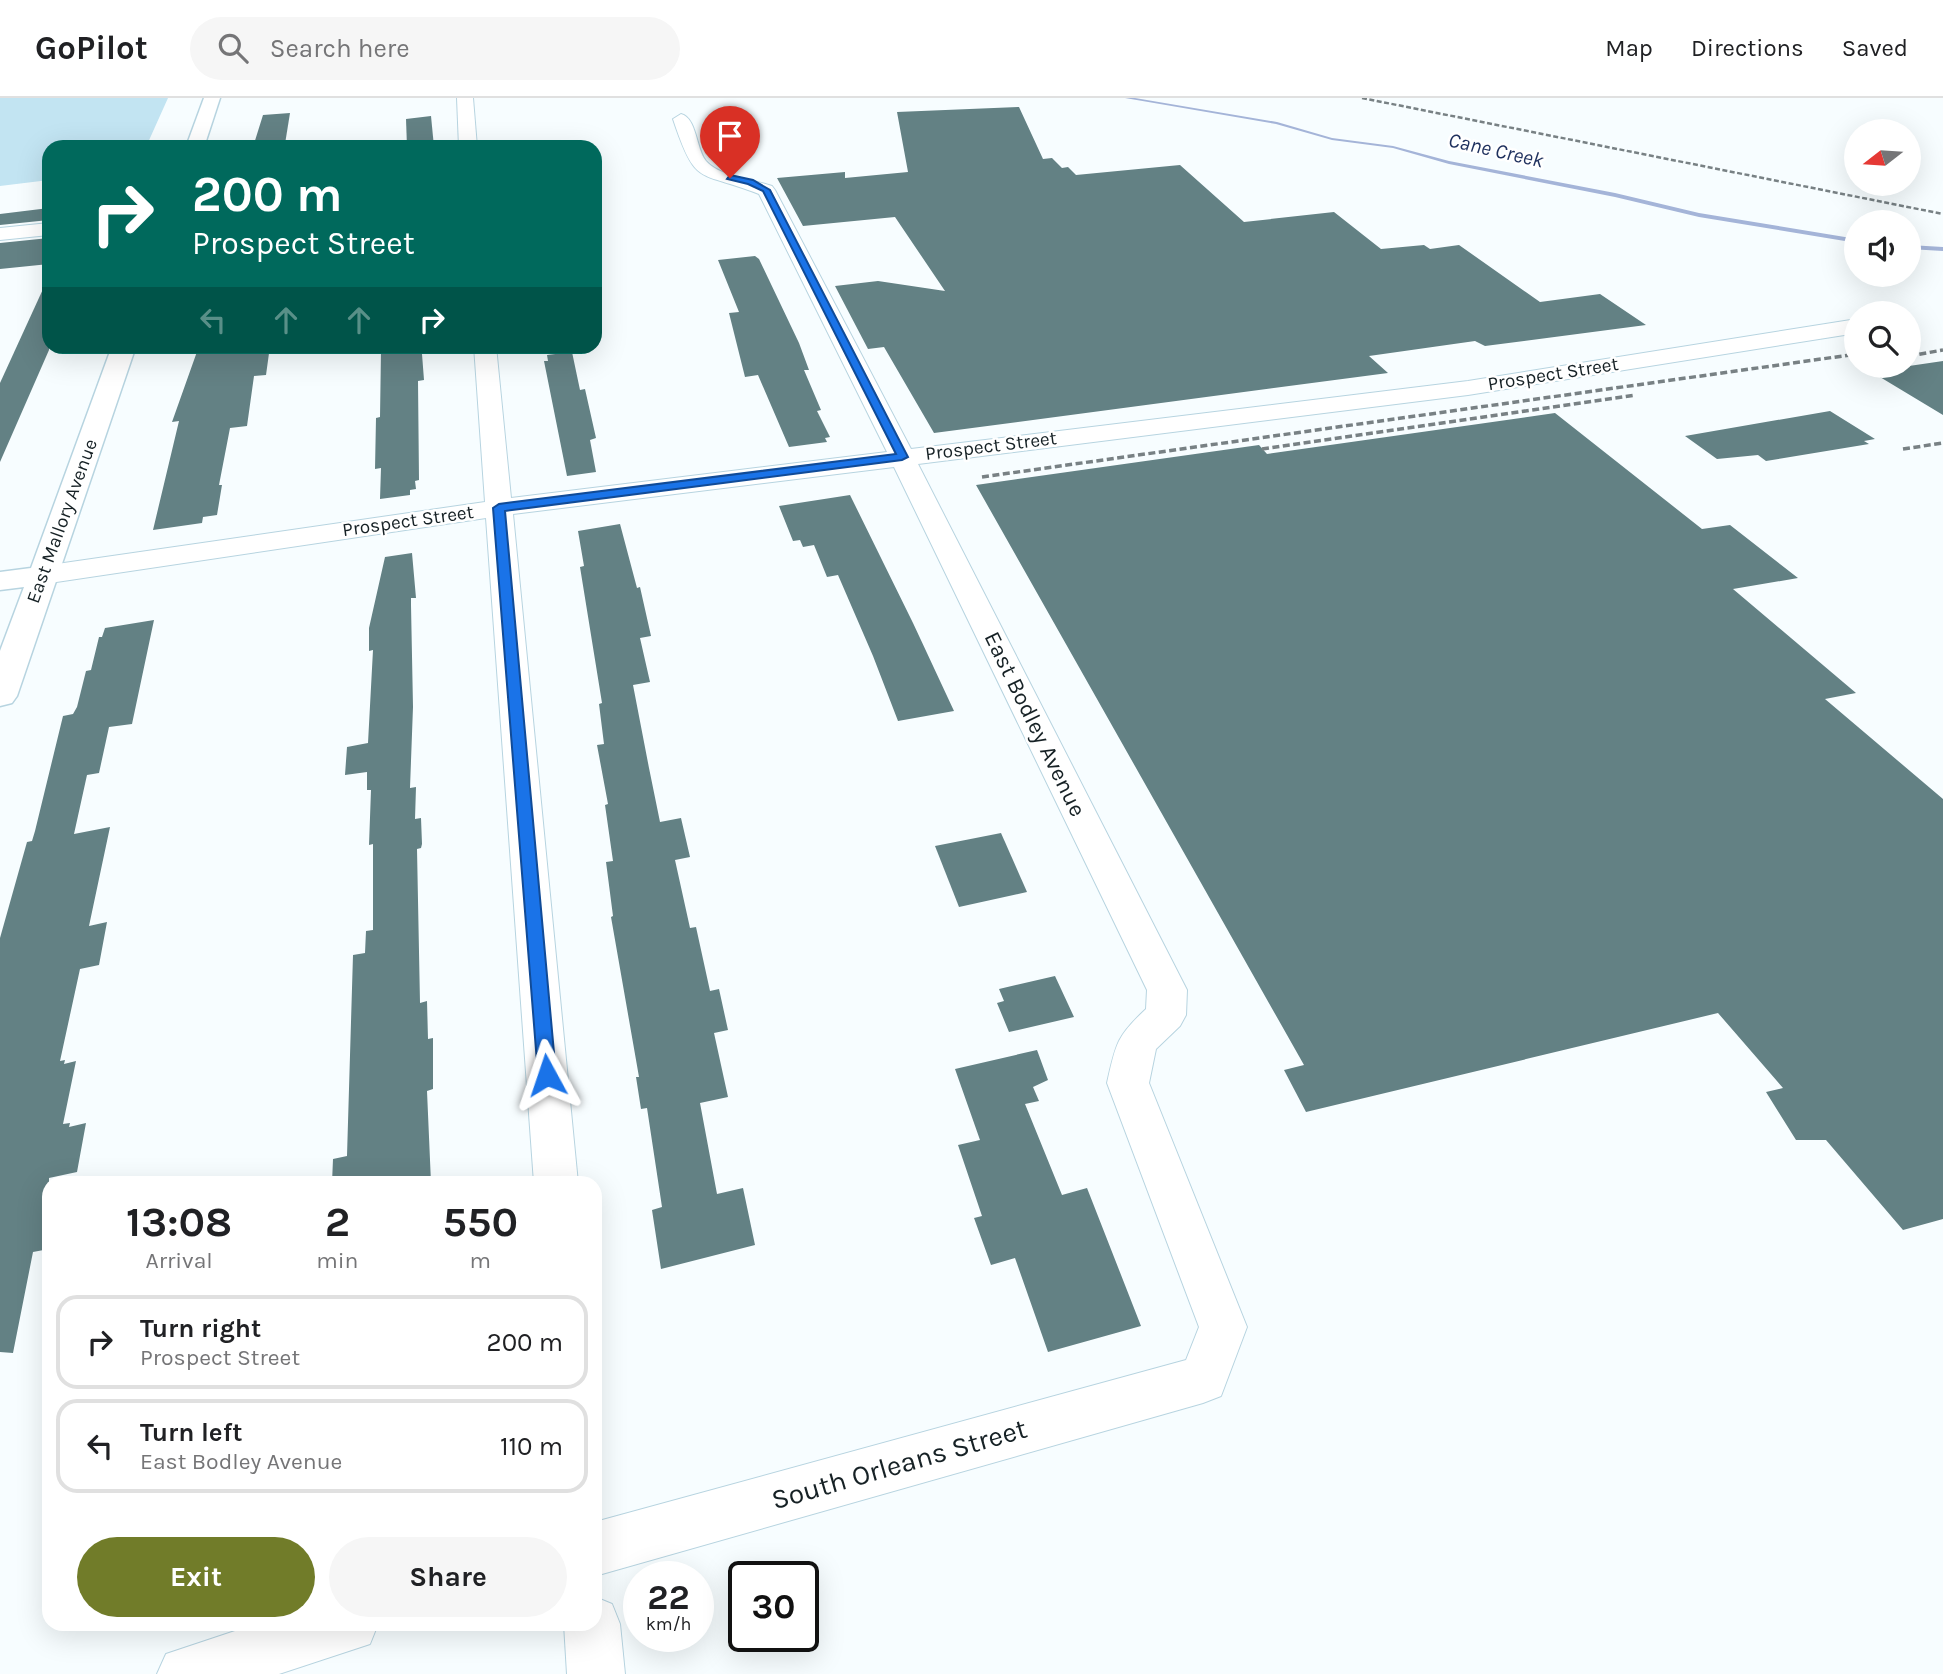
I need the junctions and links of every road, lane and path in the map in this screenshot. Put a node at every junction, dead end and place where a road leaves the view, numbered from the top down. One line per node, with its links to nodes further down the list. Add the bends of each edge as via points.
1 (212, 98): 4 (main road)
2 (465, 98): 5 (street)
3 (681, 119): 11 (street, East Bodley Avenue, via 698,163 709,173 766,190)
4 (197, 140)
5 (468, 140)
6 (42, 230): 7 (street)
7 (0, 234)
8 (1844, 328): 11 (street, Prospect Street, via 1468,388)
9 (121, 354): 13 (main road, East Mallory Avenue)
10 (486, 354): 12 (street)
11 (902, 457): 12 (street, Prospect Street); 17 (street, East Bodley Avenue, via 1167,990 1166,1015 1138,1042 1128,1083 1223,1326)
12 (499, 508): 13 (street, Prospect Street); 16 (street)
13 (43, 575): 14 (main road, Prospect Street); 15 (main road, East Mallory Avenue)
14 (0, 581)
15 (0, 696)
16 (555, 1176)
17 (1203, 1379): 18 (street, South Orleans Street)
18 (602, 1547)
19 (327, 1631): 21 (street)
20 (593, 1631): 22 (street)
21 (186, 1674)
22 (596, 1674)

